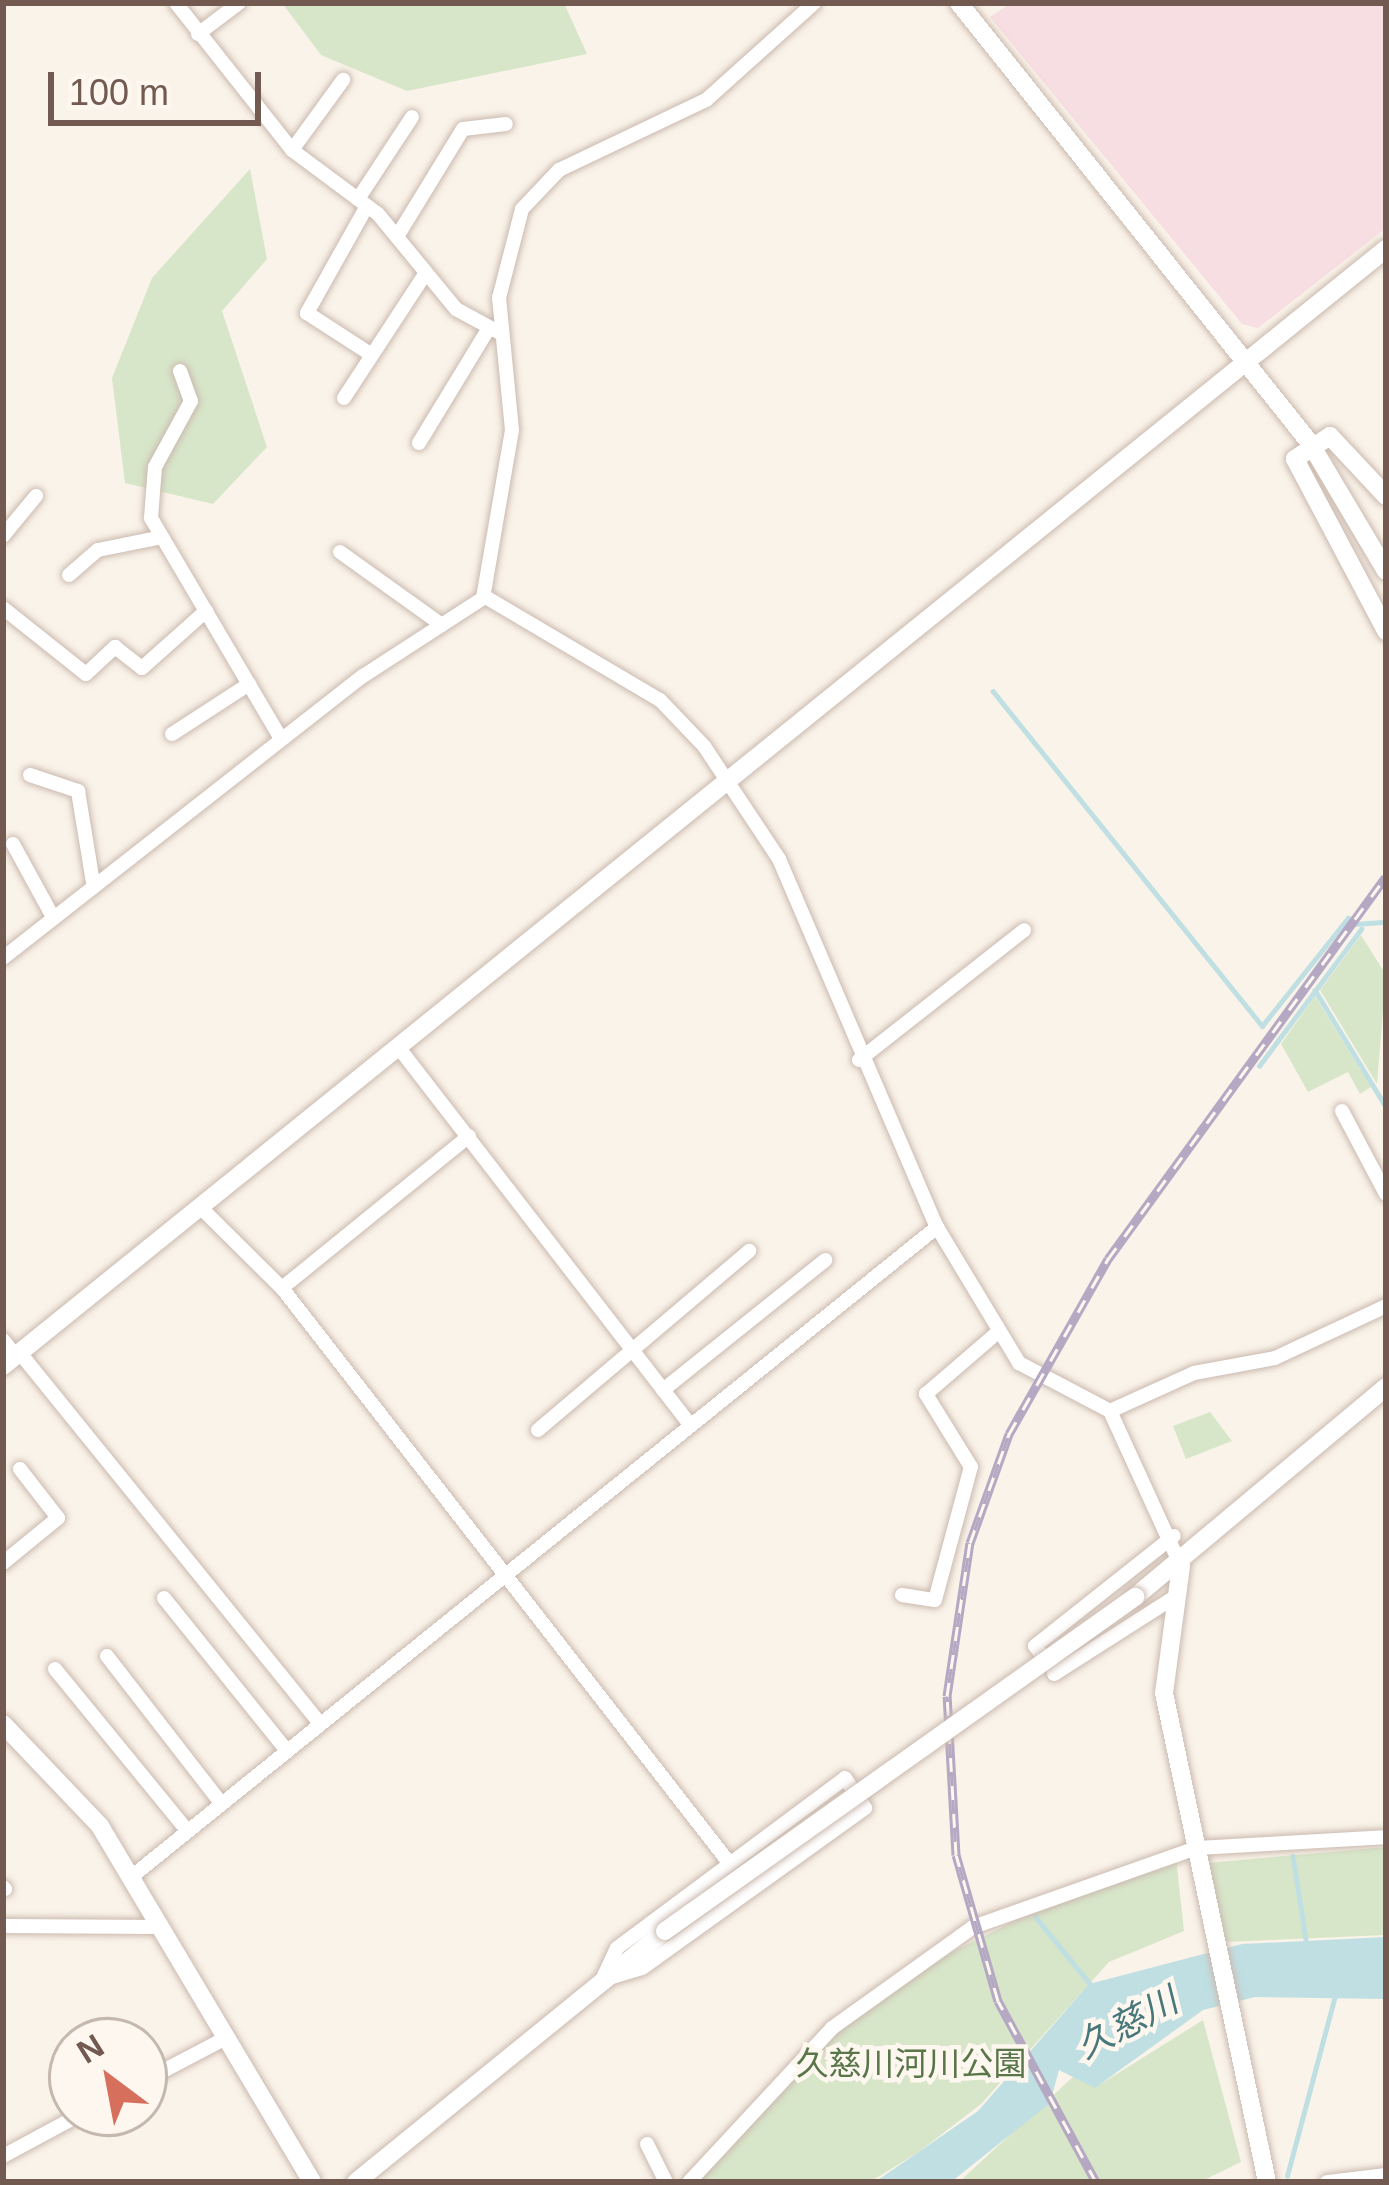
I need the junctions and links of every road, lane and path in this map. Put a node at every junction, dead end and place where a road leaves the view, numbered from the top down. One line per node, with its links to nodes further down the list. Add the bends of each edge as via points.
1 (176, 3): 5 (street)
2 (239, 3): 5 (street)
3 (814, 3): 14 (street, via 706,100 539,186 506,252)
4 (959, 3): 16 (street)
5 (198, 34): 9 (street)
6 (343, 80): 9 (street)
7 (412, 117): 10 (street)
8 (506, 124): 11 (street, via 463,129)
9 (292, 150): 10 (street)
10 (363, 203): 11 (street); 15 (street, via 308,314)
11 (398, 236): 13 (street)
12 (1386, 250): 16 (street)
13 (425, 274): 14 (street); 15 (street)
14 (494, 331): 19 (street); 28 (street, via 512,430)
15 (371, 355): 18 (street)
16 (1244, 361): 20 (street); 37 (street)
17 (180, 371): 24 (street, via 191,401 155,467 151,518)
18 (344, 398)
19 (419, 443)
20 (1312, 446): 22 (street, via 1345,442); 26 (street); 32 (street, via 1295,477)
21 (36, 496): 23 (street)
22 (1386, 496)
23 (3, 536)
24 (162, 537): 27 (street, via 98,550); 30 (street)
25 (340, 552): 31 (street)
26 (1386, 571)
27 (69, 574)
28 (484, 596): 31 (street); 37 (street, via 660,700)
29 (3, 608): 30 (street, via 86,674 115,647 142,668)
30 (206, 611): 33 (street)
31 (442, 625): 35 (street)
32 (1386, 631)
33 (249, 684): 34 (street); 35 (street)
34 (172, 734)
35 (281, 739): 39 (street)
36 (30, 775): 39 (street, via 78,791)
37 (727, 783): 43 (street); 44 (street, via 779,859)
38 (13, 844): 40 (street)
39 (93, 884): 40 (street)
40 (53, 916): 42 (street)
41 (1024, 930): 44 (street)
42 (3, 958)
43 (399, 1048): 46 (street); 48 (street)
44 (860, 1060): 49 (street)
45 (1342, 1112): 47 (street)
46 (469, 1136): 52 (street); 55 (street)
47 (1386, 1194)
48 (199, 1206): 52 (street); 56 (street)
49 (937, 1227): 54 (street); 60 (street)
50 (748, 1251): 55 (street)
51 (825, 1260): 58 (street)
52 (282, 1288): 66 (street)
53 (1386, 1306): 59 (street, via 1274,1358 1194,1373)
54 (998, 1331): 59 (street, via 1036,1380); 67 (street, via 926,1394 971,1467 935,1600)
55 (633, 1351): 58 (street); 61 (street)
56 (10, 1354): 72 (street)
57 (1386, 1387): 65 (street)
58 (663, 1390): 60 (street)
59 (1110, 1411): 63 (street)
60 (690, 1425): 66 (street)
61 (538, 1430)
62 (20, 1468): 64 (street, via 58,1518)
63 (1174, 1536): 65 (street); 68 (street, via 1035,1646 1055,1674)
64 (3, 1563)
65 (1181, 1566): 68 (street); 83 (street, bridge)
66 (501, 1579): 72 (street); 79 (street)
67 (902, 1595)
68 (1175, 1597): 78 (street, via 1164,1693)
69 (164, 1598): 74 (street)
70 (107, 1656): 75 (street)
71 (55, 1669): 76 (street)
72 (320, 1723): 74 (street)
73 (6, 1732): 80 (street, via 74,1788)
74 (286, 1750): 75 (street)
75 (221, 1803): 76 (street)
76 (187, 1830): 80 (street)
77 (1386, 1837): 78 (street)
78 (1197, 1857): 90 (street); 94 (street, via 1043,1896 928,1953 832,2028)
79 (727, 1860): 83 (street, via 617,1948); 83 (street, via 844,1778 866,1808 642,1968)
80 (130, 1878): 82 (street)
81 (3, 1926): 82 (street)
82 (159, 1927): 84 (street)
83 (602, 1980): 92 (street)
84 (226, 2038): 85 (street); 91 (street)
85 (168, 2068)
86 (48, 2132): 88 (street)
87 (647, 2144): 93 (street)
88 (3, 2156)
89 (1386, 2175): 95 (street)
90 (1266, 2179)
91 (312, 2182)
92 (356, 2182)
93 (666, 2182)
94 (689, 2182)
95 (1327, 2182)

